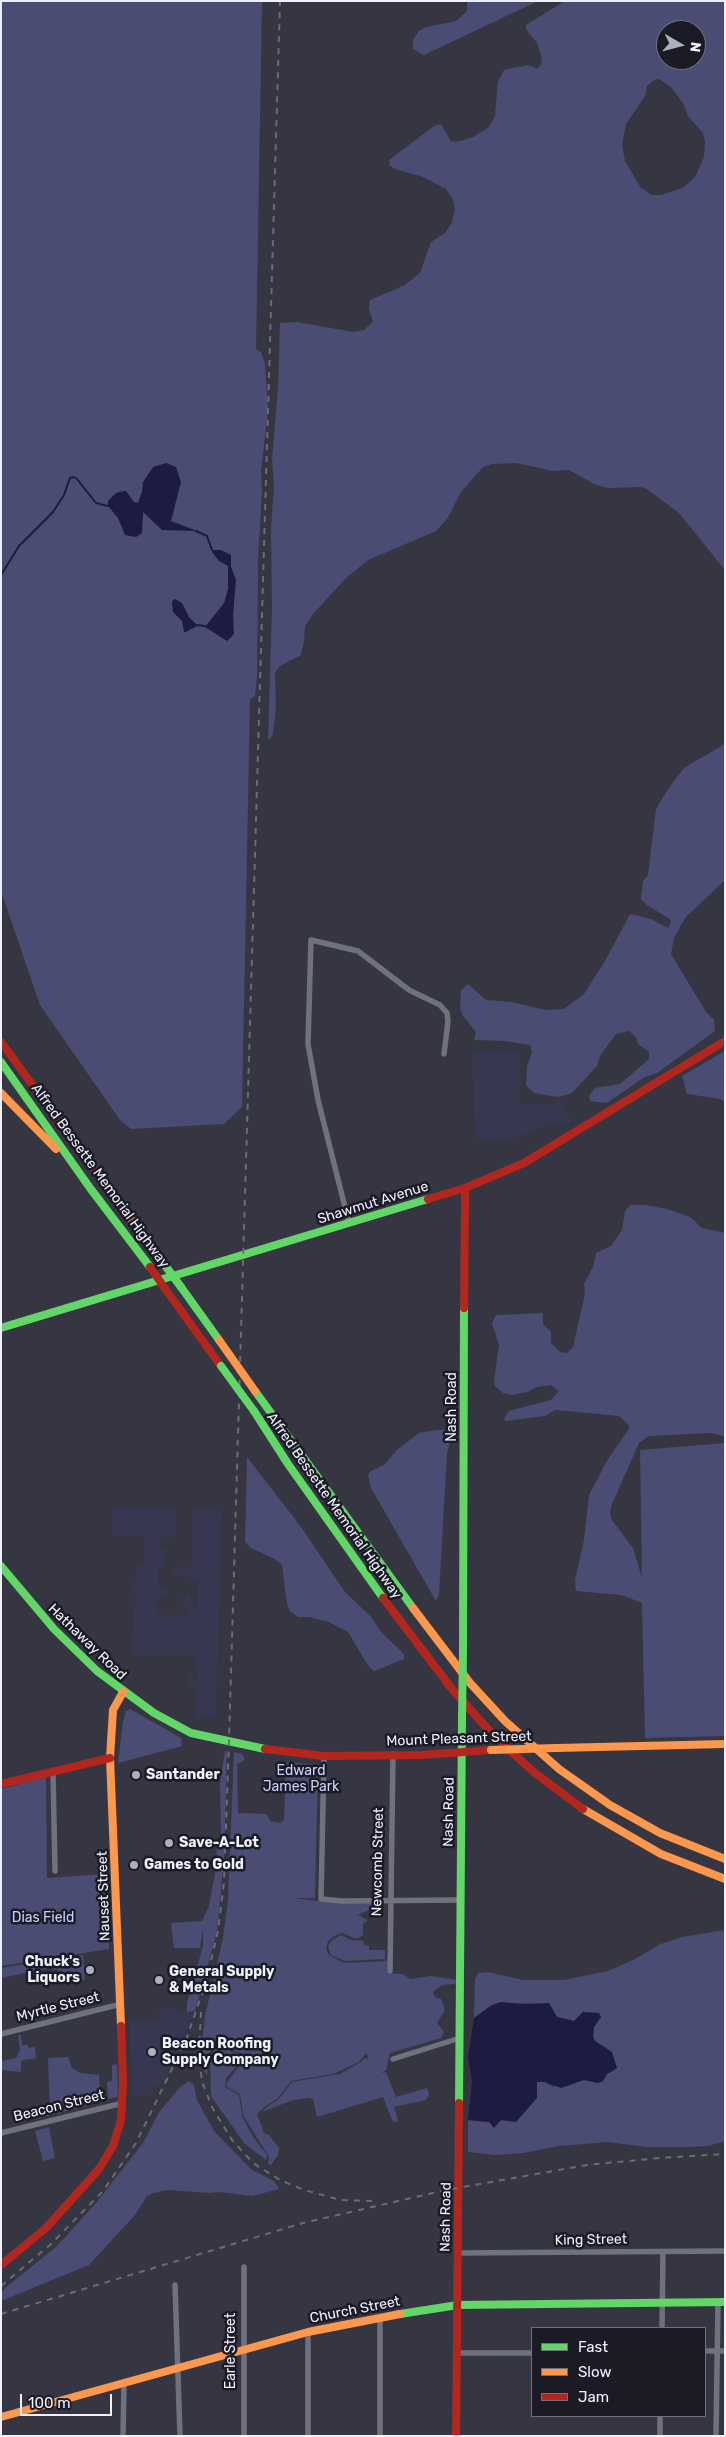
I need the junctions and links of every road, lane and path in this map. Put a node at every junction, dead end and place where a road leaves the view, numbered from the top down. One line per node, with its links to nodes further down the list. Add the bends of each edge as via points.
1 (725, 1041): 7 (main road, Shawmut Avenue, via 524,1163)
2 (2, 1042): 20 (main road, Alfred Bessette Memorial Highway, bridge, via 282,1432 470,1683 505,1722 552,1763 610,1805 660,1833)
3 (444, 1054): 8 (street, via 448,1022 447,1013 440,1005 409,990 358,951 311,940 308,1044 318,1100)
4 (1, 1062): 6 (main road, Alfred Bessette Memorial Highway)
5 (1, 1092): 6 (main road)
6 (90, 1188): 22 (main road, Alfred Bessette Memorial Highway, bridge, via 254,1411 388,1608 442,1678 496,1738 555,1790 600,1821 661,1854)
7 (465, 1188): 8 (main road, Shawmut Avenue); 14 (main road, Nash Road, bridge)
8 (349, 1223): 9 (main road, Shawmut Avenue)
9 (1, 1328)
10 (1, 1566): 11 (main road, Hathaway Road, via 59,1635)
11 (123, 1692): 12 (main road, Hathaway Road, via 165,1720); 17 (main road, Nauset Street, via 113,1710)
12 (196, 1734): 16 (main road, Mount Pleasant Street, via 268,1750)
13 (725, 1744): 14 (main road, Mount Pleasant Street, bridge)
14 (463, 1752): 15 (main road, Mount Pleasant Street); 23 (main road, Nash Road)
15 (393, 1754): 16 (main road, Mount Pleasant Street); 24 (street, Newcomb Street)
16 (324, 1756): 24 (street, via 322,1899)
17 (110, 1758): 18 (main road); 26 (main road, Nauset Street)
18 (53, 1772): 19 (main road); 21 (street)
19 (1, 1784)
20 (725, 1859)
21 (55, 1871)
22 (725, 1879)
23 (460, 1900): 24 (street); 28 (main road, Nash Road)
24 (390, 1901): 25 (street, Newcomb Street)
25 (390, 1972)
26 (120, 2004): 27 (street, Myrtle Street); 30 (main road, Nauset Street)
27 (1, 2034)
28 (460, 2038): 29 (street); 34 (main road, Nash Road)
29 (393, 2059)
30 (123, 2103): 31 (street, Beacon Street); 35 (main road, Nauset Street, via 116,2138 99,2169 52,2222)
31 (1, 2133)
32 (725, 2251): 33 (street, King Street)
33 (662, 2252): 34 (street, King Street); 38 (street)
34 (458, 2254): 40 (main road, Nash Road)
35 (1, 2265)
36 (244, 2267): 44 (street, Earle Street)
37 (175, 2286): 49 (street)
38 (664, 2302): 39 (main road, Church Street); 40 (main road, Church Street); 42 (street)
39 (722, 2302): 46 (street)
40 (458, 2305): 41 (main road, Church Street); 47 (main road, Nash Road)
41 (380, 2317): 43 (main road, Church Street); 57 (street)
42 (662, 2327)
43 (308, 2332): 44 (main road, Church Street); 56 (street)
44 (243, 2350): 49 (main road, Church Street); 55 (street, Earle Street)
45 (706, 2351): 46 (street)
46 (721, 2351): 60 (street)
47 (458, 2353): 48 (street); 58 (main road, Nash Road)
48 (531, 2353)
49 (179, 2368): 50 (main road, Church Street); 54 (street)
50 (124, 2383): 51 (main road, Church Street); 53 (street)
51 (1, 2417)
52 (660, 2417): 59 (street)
53 (123, 2436)
54 (180, 2436)
55 (244, 2436)
56 (308, 2436)
57 (380, 2436)
58 (456, 2436)
59 (660, 2436)
60 (716, 2436)

